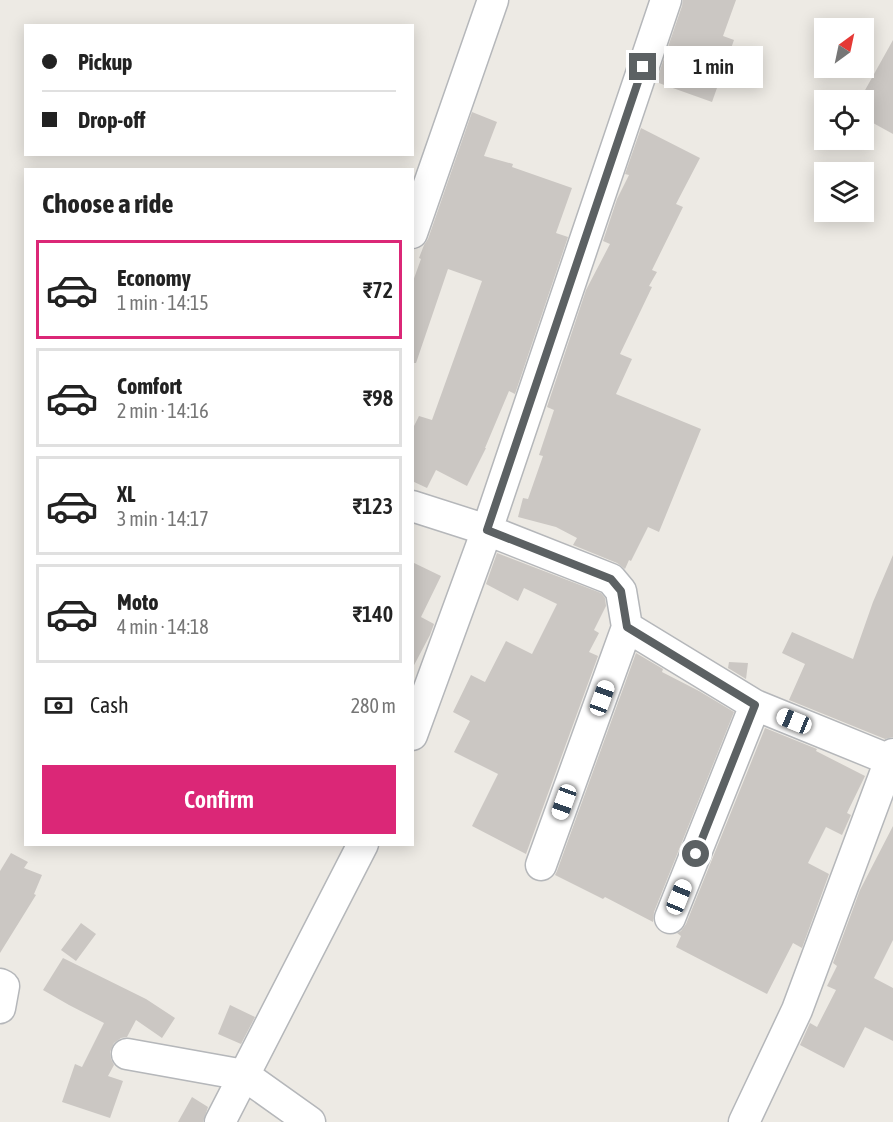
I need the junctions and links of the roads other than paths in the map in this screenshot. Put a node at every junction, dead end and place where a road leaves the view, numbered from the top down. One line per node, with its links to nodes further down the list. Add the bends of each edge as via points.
1 (494, 0): 3 (street)
2 (666, 0): 5 (street)
3 (414, 227)
4 (414, 507): 5 (street)
5 (487, 530): 6 (street, via 611,579 621,591); 8 (street)
6 (627, 627): 7 (street); 11 (street)
7 (755, 705): 9 (street); 12 (street)
8 (414, 730)
9 (892, 758): 19 (street, via 797,1010)
10 (362, 846): 16 (street)
11 (541, 866)
12 (670, 918)
13 (0, 984): 14 (street, via 4,987)
14 (0, 1008)
15 (127, 1054): 16 (street)
16 (244, 1076): 17 (street); 18 (street)
17 (220, 1122)
18 (310, 1122)
19 (744, 1122)

